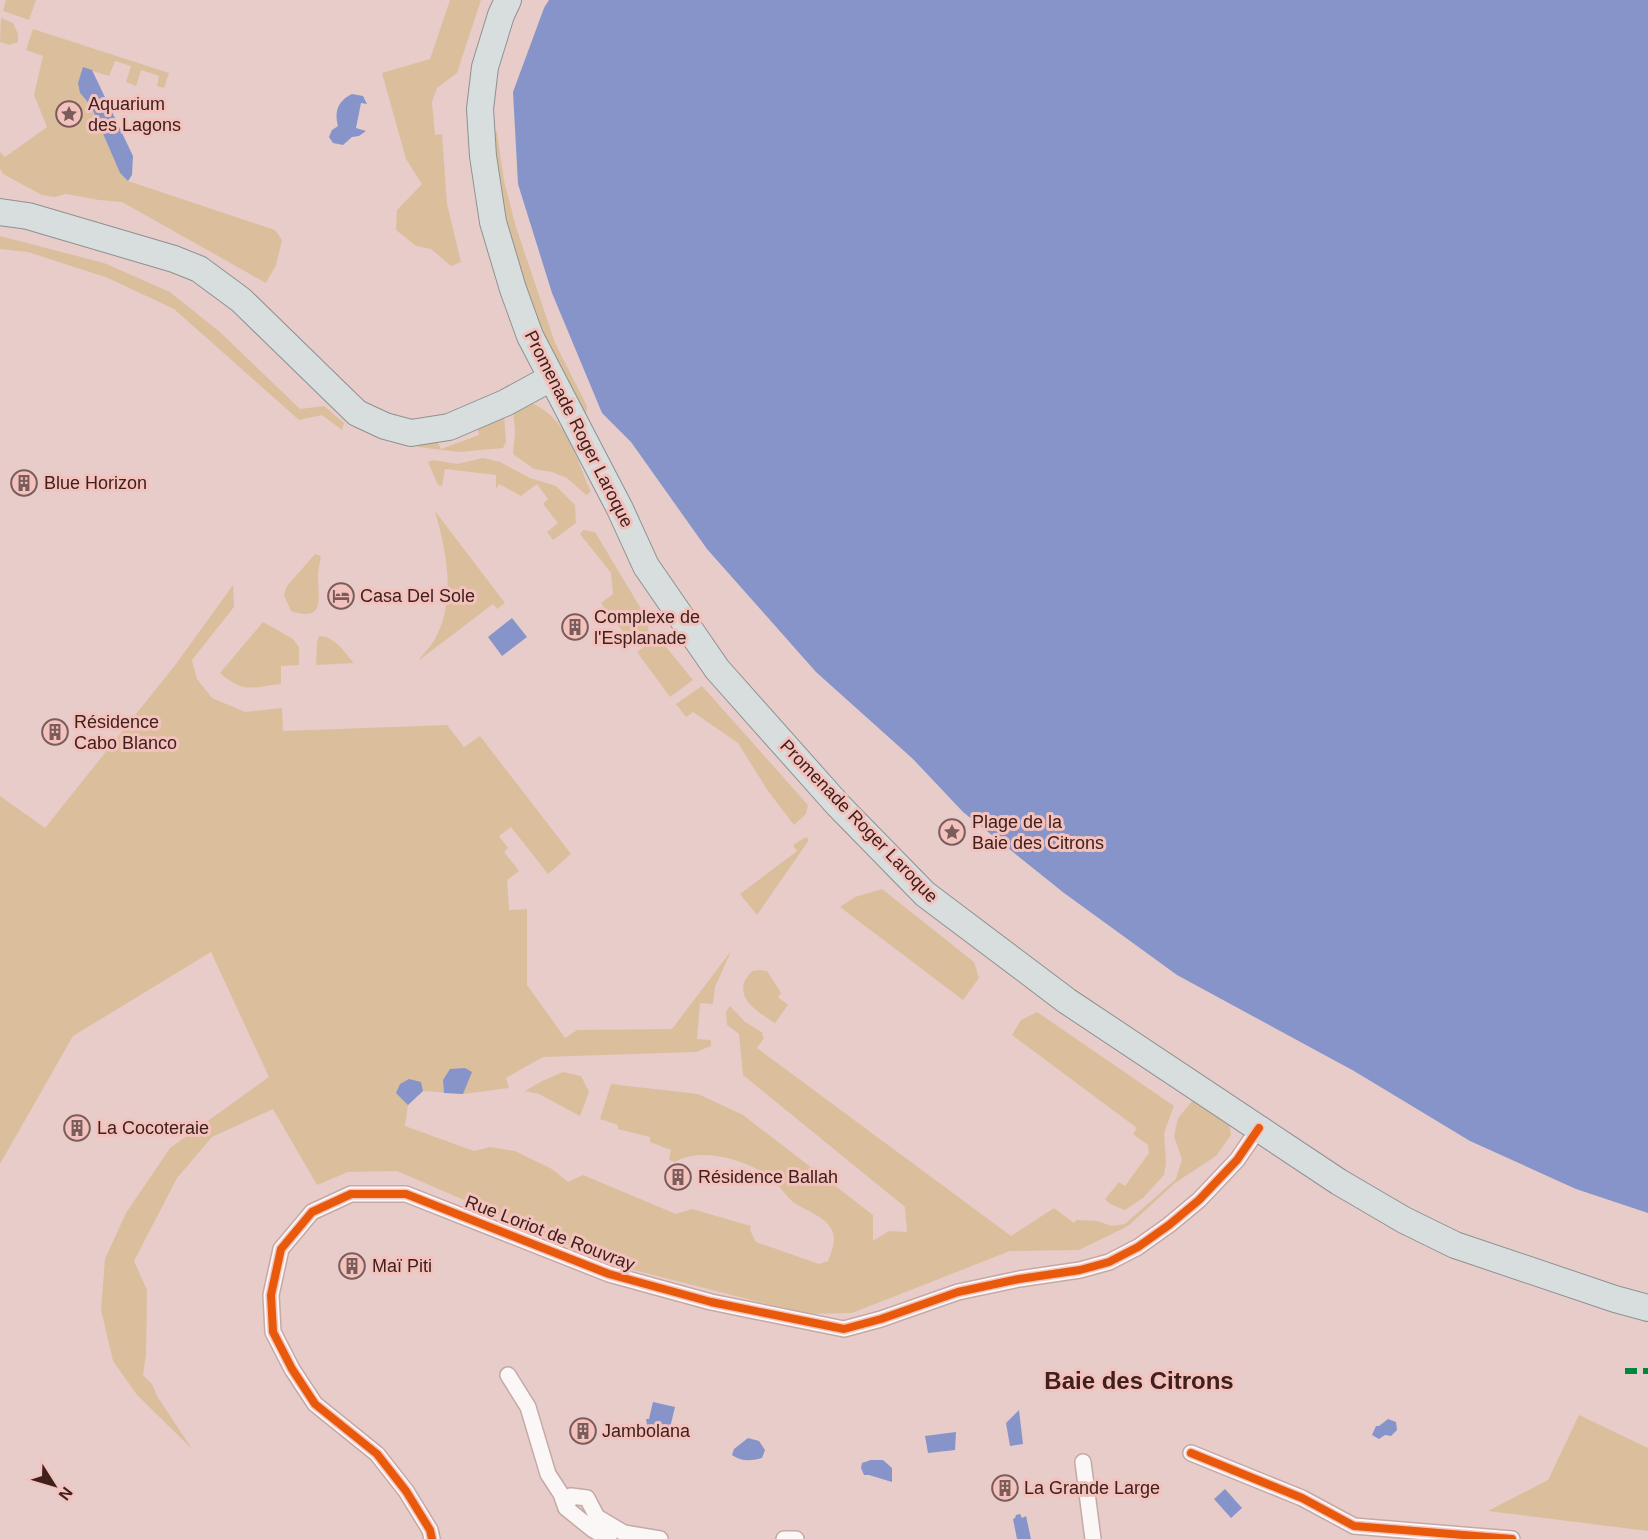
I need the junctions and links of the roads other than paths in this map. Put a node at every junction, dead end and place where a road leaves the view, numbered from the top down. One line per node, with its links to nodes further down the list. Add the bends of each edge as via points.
1 (508, 0): 5 (main road, Promenade Roger Laroque, via 485,67 480,109 483,156 493,222 513,289)
2 (0, 199): 4 (main road)
3 (0, 212): 4 (main road)
4 (28, 216): 5 (main road, via 199,269 241,300 357,413 385,426 411,433 449,427)
5 (551, 378): 6 (main road, Promenade Roger Laroque, via 646,566 717,669 838,805 925,894 1067,1001)
6 (1259, 1128): 7 (main road, Promenade Roger Laroque, via 1339,1182 1455,1245); 12 (street, Rue Loriot de Rouvray, via 1237,1160 1199,1200 1138,1247 1109,1262 958,1292 844,1329 711,1302 609,1274 406,1194 351,1194 312,1212 280,1249 271,1295 273,1332 315,1404 377,1454 406,1491)
7 (1648, 1308)
8 (508, 1375): 11 (street, via 528,1407 548,1473)
9 (1191, 1453): 18 (street, via 1302,1498 1354,1526)
10 (1083, 1462): 17 (street)
11 (566, 1508): 13 (street); 14 (street, via 571,1496 587,1498 597,1516 624,1533)
12 (432, 1539)
13 (609, 1539)
14 (660, 1539)
15 (784, 1539): 16 (street)
16 (796, 1539)
17 (1093, 1539)
18 (1512, 1539)

